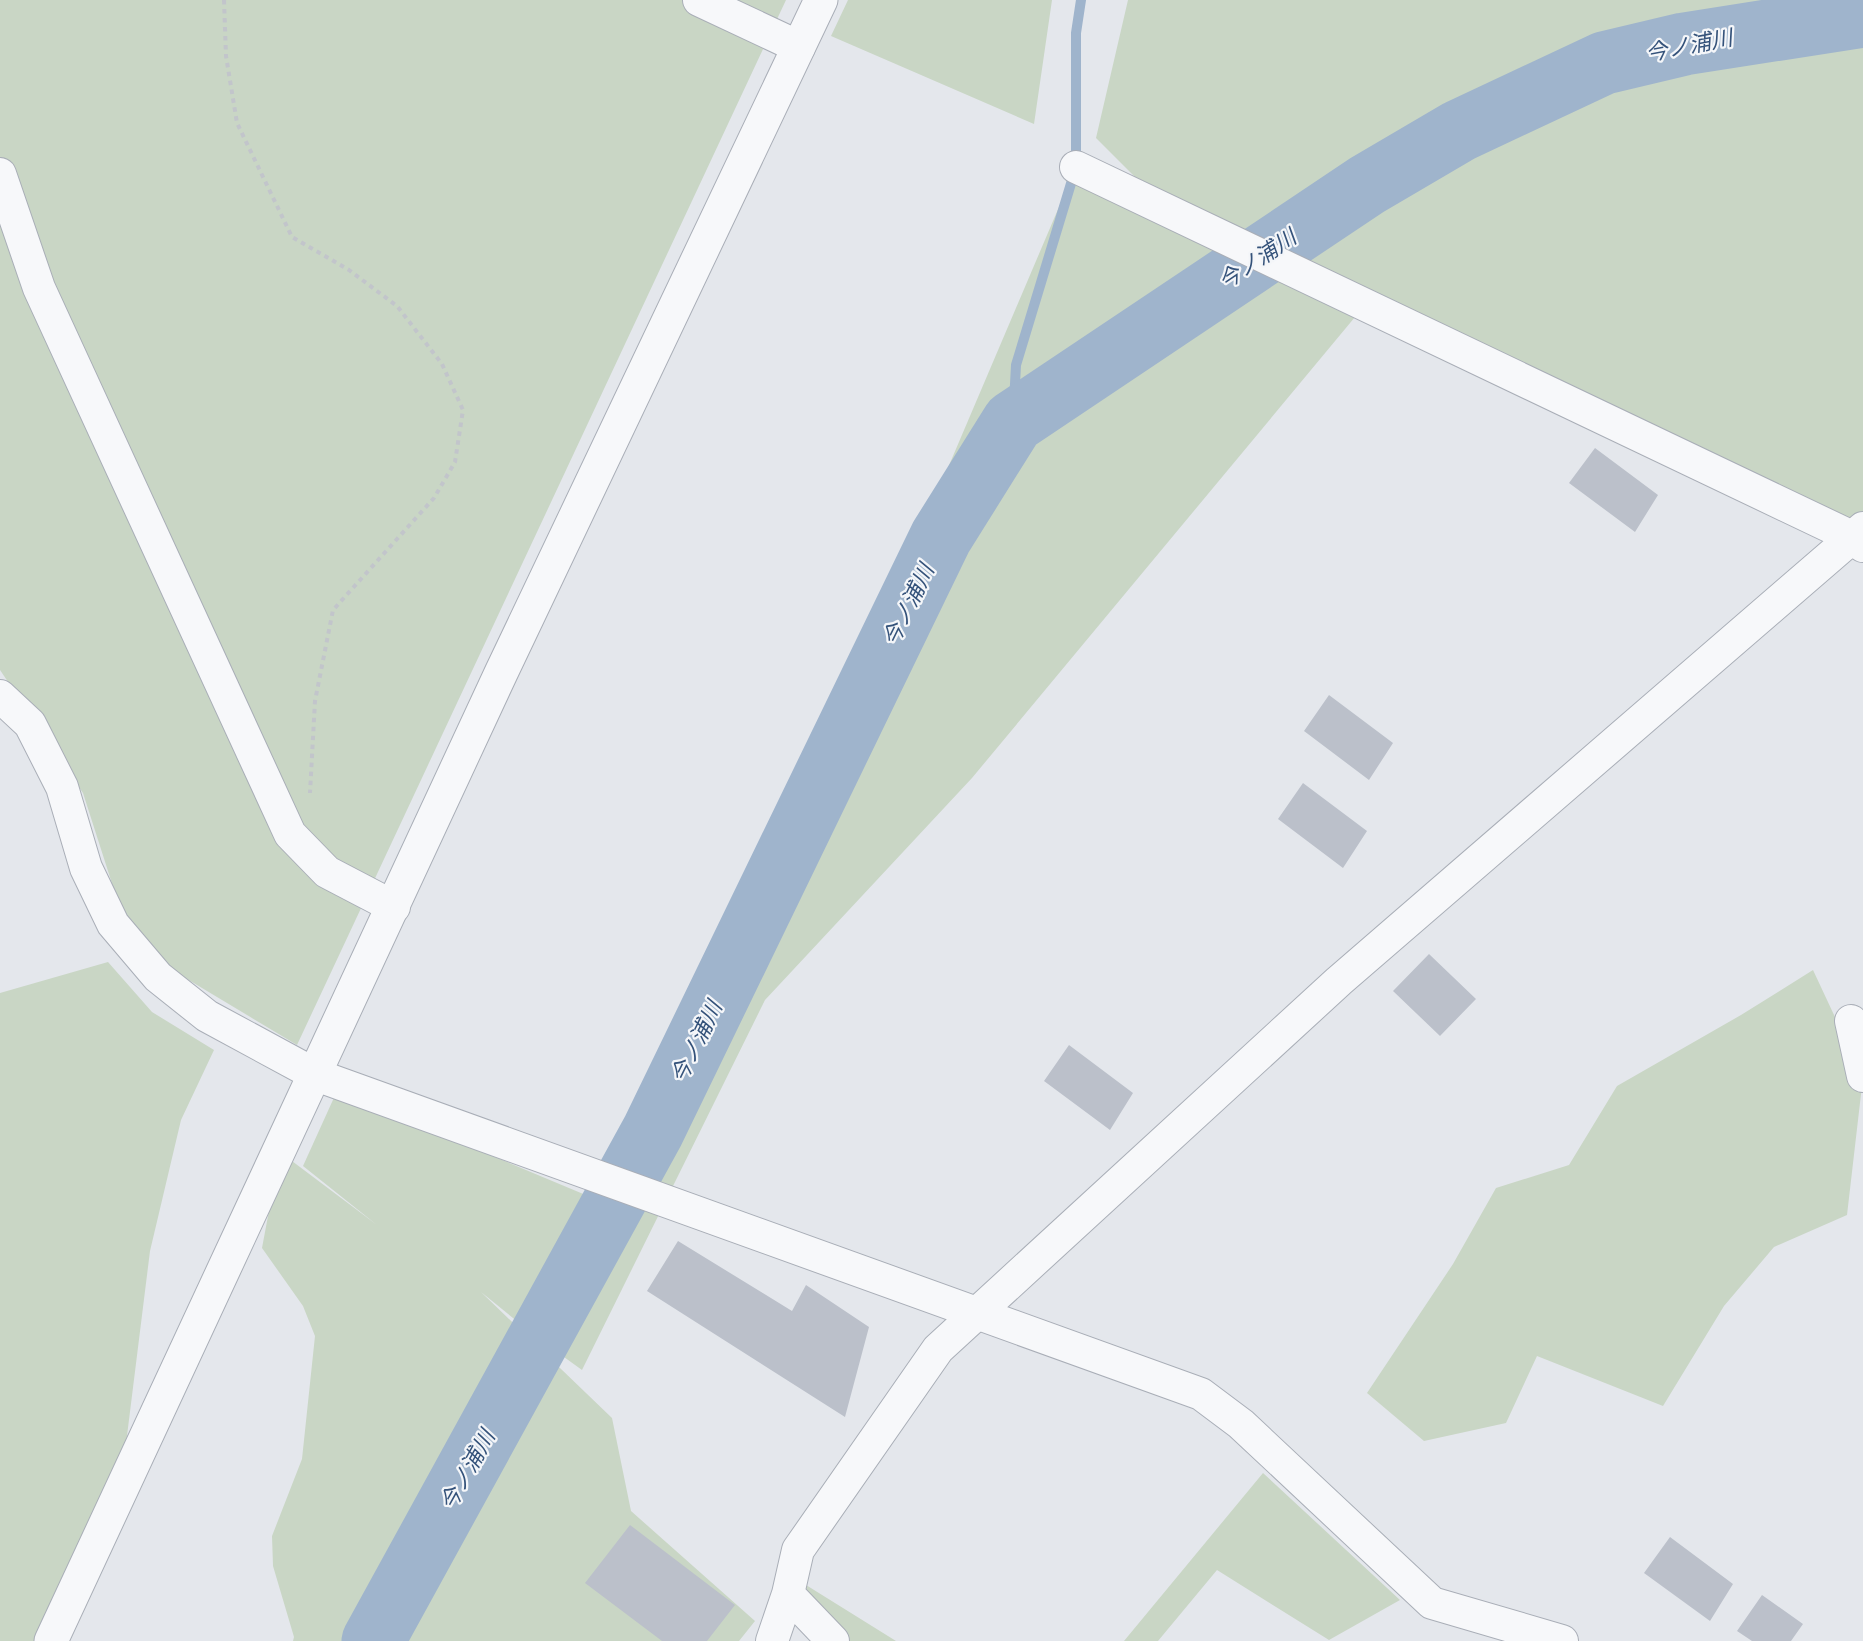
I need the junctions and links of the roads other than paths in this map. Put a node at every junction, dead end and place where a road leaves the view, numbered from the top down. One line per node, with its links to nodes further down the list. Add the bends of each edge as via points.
1 (699, 0): 3 (street)
2 (820, 0): 3 (street)
3 (799, 47): 8 (street)
4 (1076, 167): 6 (street)
5 (0, 174): 8 (street, via 39,288 290,834 327,872)
6 (1859, 537): 12 (street, via 1339,981)
7 (0, 696): 10 (street, via 30,724 62,787 86,868 113,924 158,977 207,1016)
8 (393, 907): 10 (street)
9 (1851, 1021): 11 (street)
10 (316, 1075): 12 (street); 14 (street)
11 (1863, 1076)
12 (976, 1313): 13 (street, via 938,1349 798,1550); 17 (street, via 1201,1394 1254,1436 1432,1603)
13 (788, 1594): 15 (street); 16 (street)
14 (51, 1641)
15 (772, 1641)
16 (833, 1641)
17 (1562, 1641)

